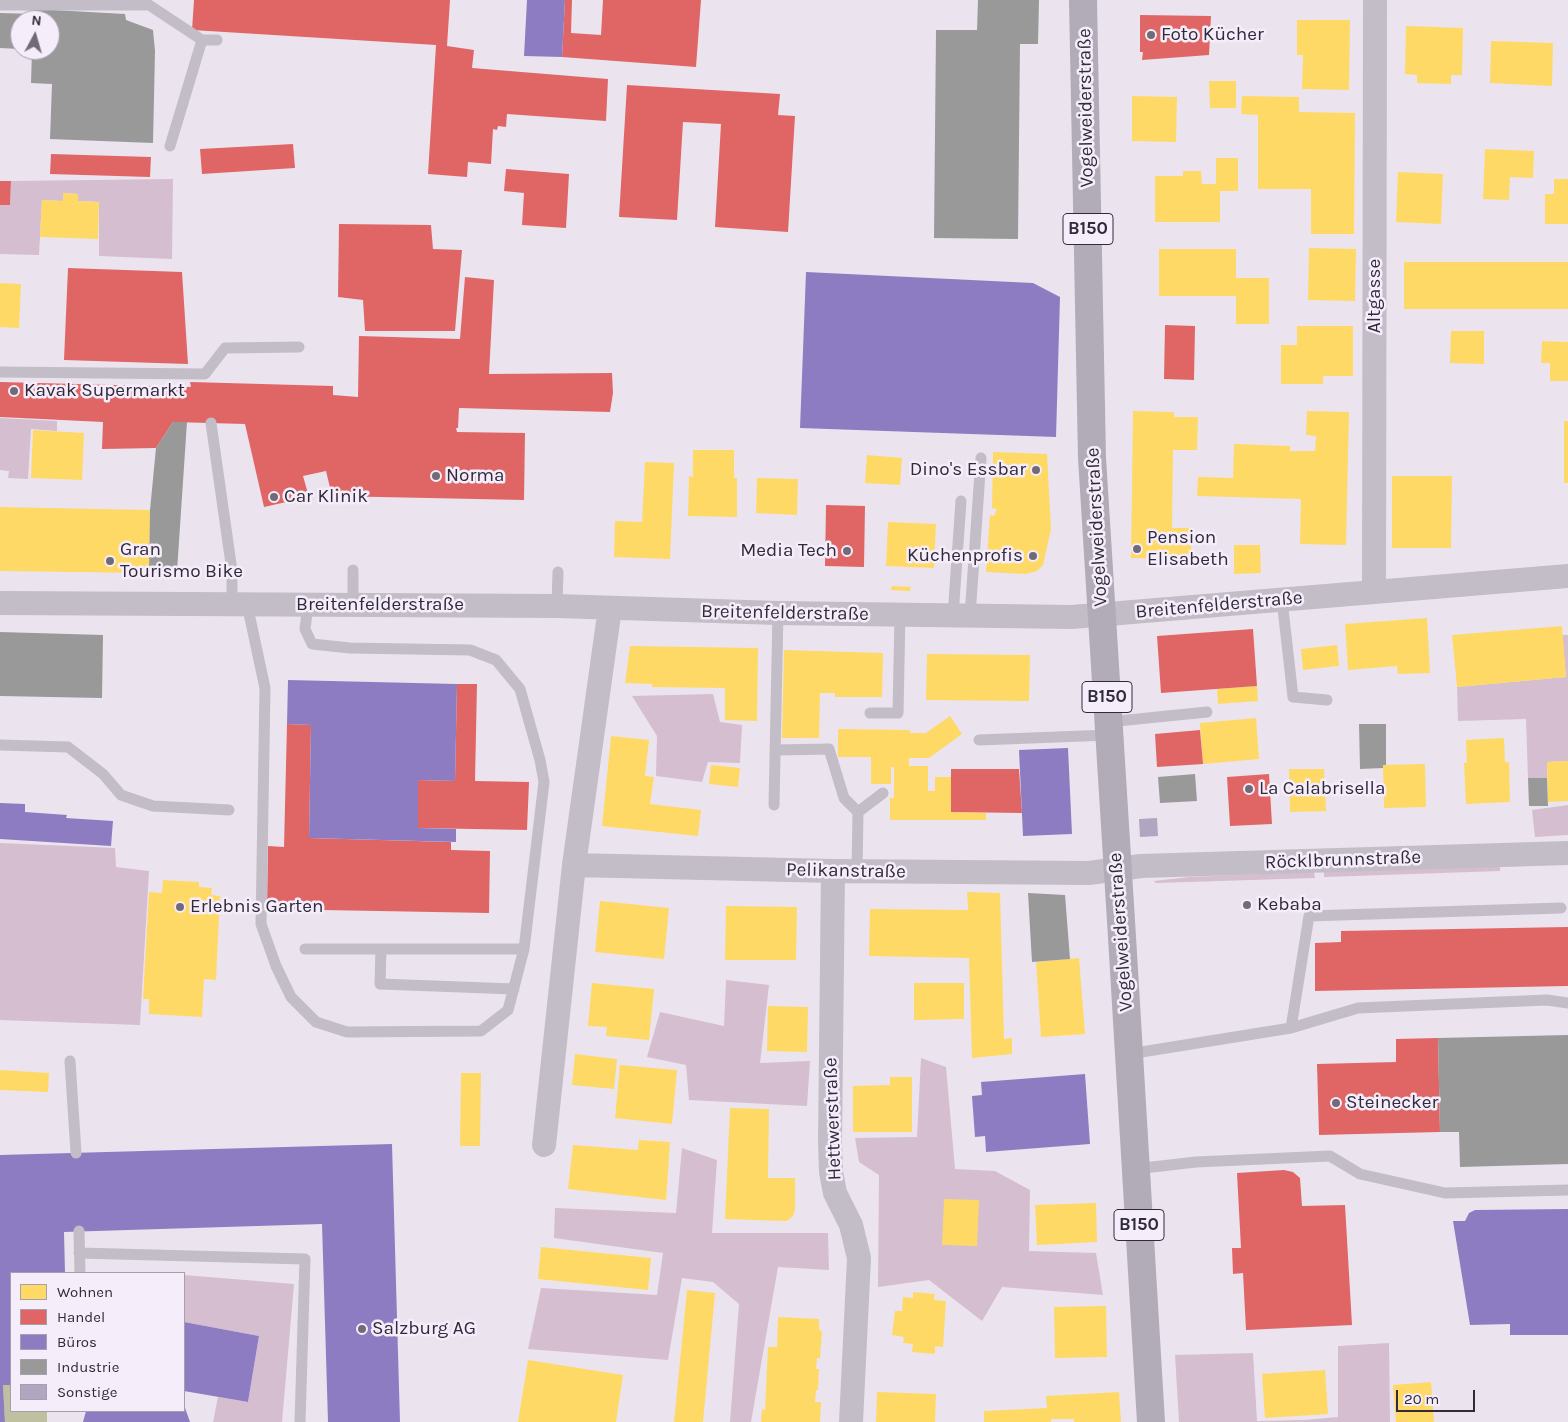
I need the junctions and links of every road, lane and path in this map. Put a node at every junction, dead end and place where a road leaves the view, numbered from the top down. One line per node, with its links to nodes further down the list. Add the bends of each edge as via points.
1 (161, 0): 5 (lane)
2 (1083, 0): 27 (main road, Vogelweiderstraße / B150, via 1092,458)
3 (1375, 0): 17 (street, Altgasse)
4 (0, 5): 5 (lane)
5 (149, 5): 6 (lane)
6 (202, 40): 7 (lane); 8 (lane)
7 (217, 40)
8 (170, 146)
9 (299, 347): 10 (lane, via 225,348 206,378)
10 (0, 372)
11 (211, 423): 20 (lane, via 232,571)
12 (981, 458): 28 (lane)
13 (961, 501): 28 (lane)
14 (353, 570): 22 (lane)
15 (558, 572): 23 (lane)
16 (1568, 576): 17 (street, Breitenfelderstraße)
17 (1374, 592): 18 (street, Breitenfelderstraße)
18 (1282, 600): 27 (street, Breitenfelderstraße); 29 (lane, via 1293,697)
19 (0, 603): 20 (street, Breitenfelderstraße)
20 (240, 604): 21 (street, Breitenfelderstraße); 49 (lane, via 265,688 261,924 291,997 316,1022 347,1032 482,1031 508,1010)
21 (308, 605): 22 (street, Breitenfelderstraße); 47 (lane, via 305,629 312,644 350,648 470,650 496,660 520,689 544,782)
22 (353, 605): 23 (street, Breitenfelderstraße)
23 (557, 606): 24 (street, Breitenfelderstraße)
24 (610, 608): 25 (street, Breitenfelderstraße); 41 (street)
25 (778, 613): 26 (street, Breitenfelderstraße); 35 (lane)
26 (900, 615): 28 (street, Breitenfelderstraße); 31 (lane, via 898,713)
27 (1101, 615): 28 (street, Breitenfelderstraße); 32 (main road, Vogelweiderstraße / B150)
28 (962, 616)
29 (1327, 700)
30 (1207, 712): 32 (lane)
31 (870, 713)
32 (1108, 728): 33 (lane); 42 (main road, Vogelweiderstraße / B150)
33 (979, 740)
34 (0, 745): 38 (lane, via 68,747 103,774 121,795 152,806)
35 (775, 750): 37 (lane); 39 (lane, via 829,749 844,798)
36 (883, 793): 39 (lane)
37 (774, 805)
38 (229, 810)
39 (858, 812): 44 (lane)
40 (1568, 853): 42 (street, Röcklbrunnstraße)
41 (574, 865): 43 (street, Pelikanstraße); 54 (street)
42 (1118, 868): 44 (street, Pelikanstraße, via 1089,873); 52 (main road, Vogelweiderstraße / B150)
43 (833, 872): 44 (street, Pelikanstraße); 62 (street, Hettwerstraße, via 831,1172 835,1193 851,1225 859,1258)
44 (857, 872)
45 (1561, 908): 51 (lane, via 1309,916)
46 (305, 949): 48 (lane)
47 (524, 949): 48 (lane); 49 (lane)
48 (381, 950): 49 (lane, via 380,984)
49 (514, 989)
50 (1568, 1003): 51 (lane, via 1547,1000 1358,1008)
51 (1291, 1028): 52 (lane)
52 (1129, 1054): 56 (main road, Vogelweiderstraße / B150)
53 (70, 1061): 55 (lane)
54 (544, 1146)
55 (76, 1154)
56 (1136, 1169): 57 (lane, via 1196,1162 1330,1156 1360,1174 1445,1193); 63 (main road, Vogelweiderstraße / B150)
57 (1568, 1190)
58 (79, 1231): 59 (lane)
59 (79, 1253): 60 (lane); 61 (lane, via 304,1259)
60 (80, 1272)
61 (300, 1422)
62 (851, 1422)
63 (1150, 1422)

